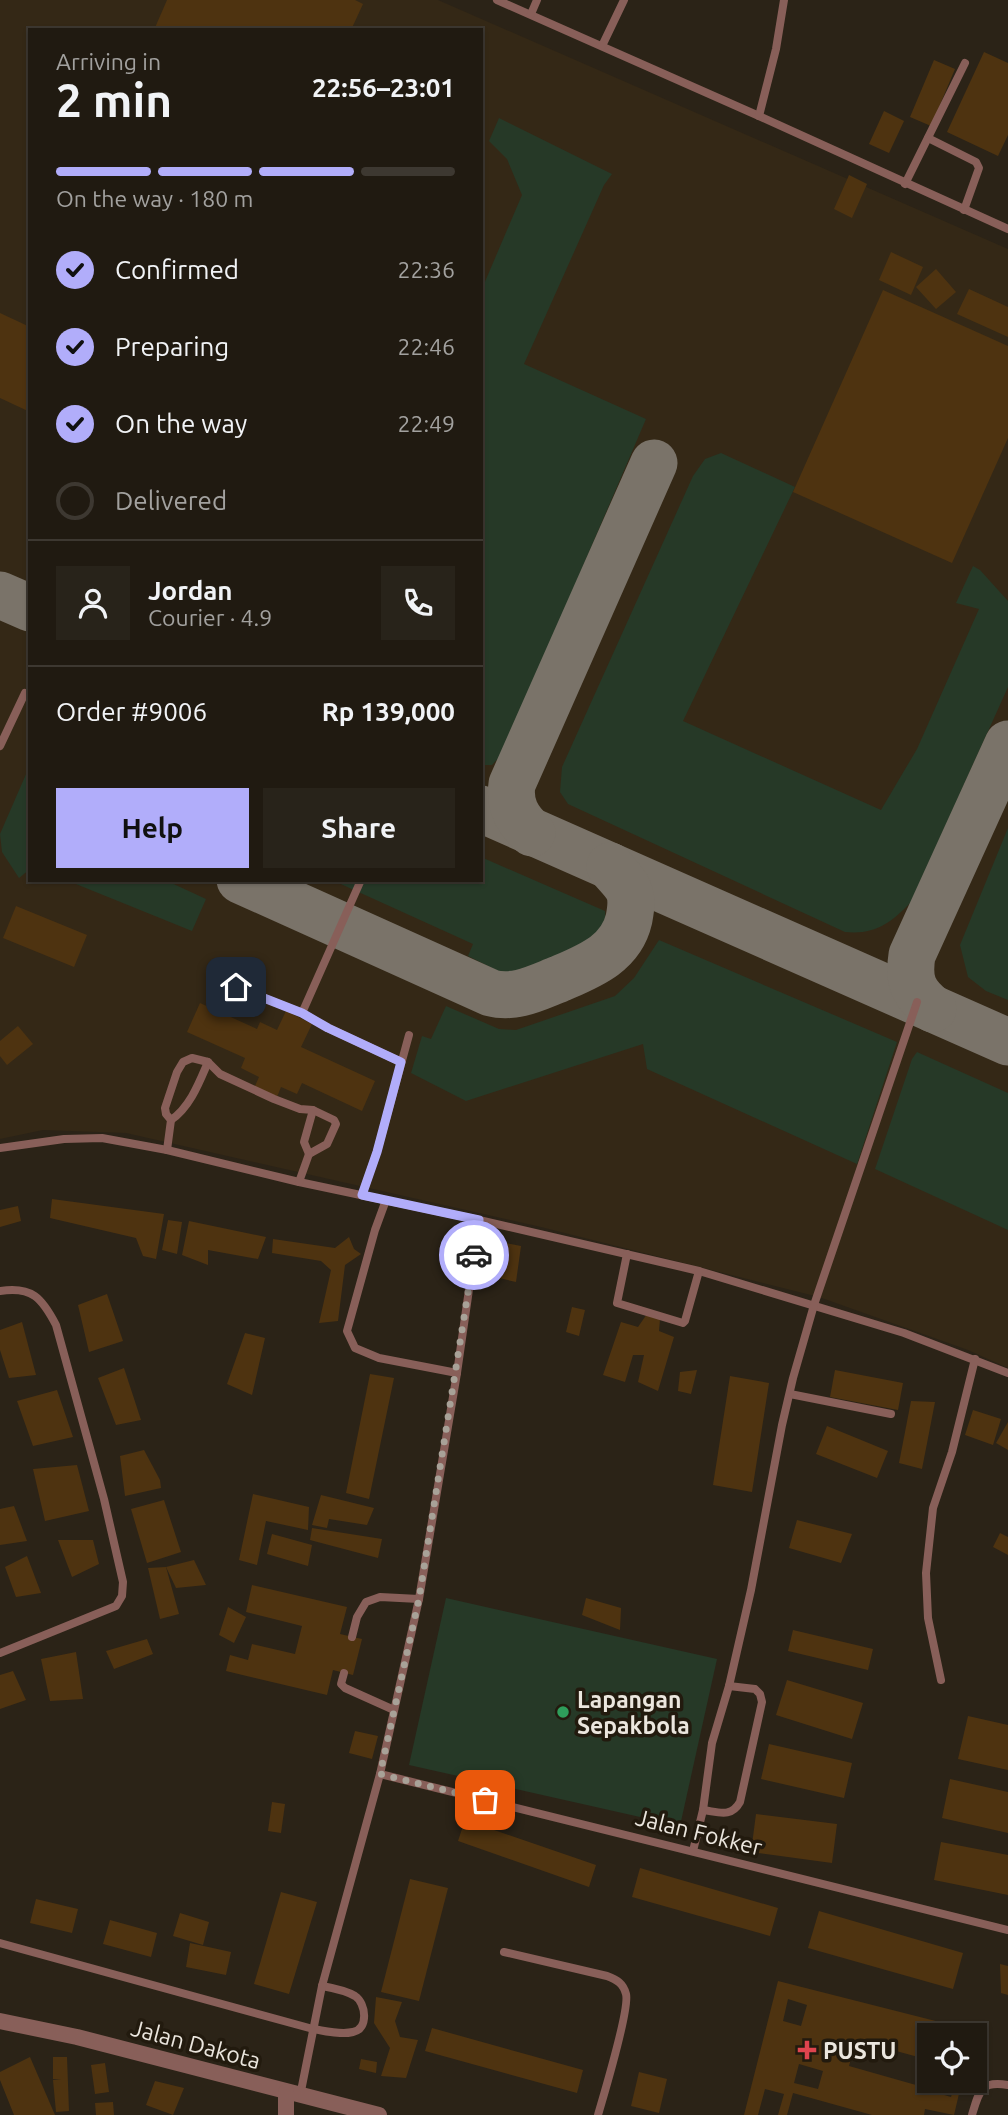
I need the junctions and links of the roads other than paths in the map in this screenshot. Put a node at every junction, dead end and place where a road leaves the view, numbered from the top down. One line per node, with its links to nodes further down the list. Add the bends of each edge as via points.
1 (497, 0): 5 (lane)
2 (537, 0): 5 (lane)
3 (624, 0): 6 (lane)
4 (784, 0): 8 (lane)
5 (531, 15): 6 (lane)
6 (602, 46): 8 (lane)
7 (965, 64): 9 (lane)
8 (759, 116): 10 (lane)
9 (928, 138): 10 (lane); 11 (lane, via 976,162 979,168)
10 (905, 184): 11 (lane)
11 (964, 210): 12 (lane)
12 (1008, 229)
13 (25, 692): 14 (lane)
14 (0, 746)
15 (360, 882): 18 (lane)
16 (236, 987): 18 (lane)
17 (917, 1002): 34 (lane)
18 (302, 1013): 21 (lane)
19 (409, 1035): 21 (lane)
20 (208, 1062): 22 (lane, via 220,1074 274,1099); 23 (lane, via 188,1103); 23 (lane, via 192,1058 183,1062 165,1108)
21 (401, 1062): 28 (lane)
22 (313, 1110): 26 (lane, via 304,1142); 26 (lane, via 331,1117 336,1125 327,1144)
23 (171, 1120): 25 (lane)
24 (0, 1148): 25 (lane, via 102,1138)
25 (167, 1150): 27 (lane)
26 (309, 1154): 27 (lane)
27 (299, 1182): 28 (lane)
28 (362, 1195): 29 (lane)
29 (386, 1200): 30 (lane); 36 (lane, via 347,1331 355,1348)
30 (479, 1220): 31 (lane); 36 (lane)
31 (627, 1254): 32 (lane); 32 (lane, via 617,1303 682,1323)
32 (699, 1271): 34 (lane)
33 (0, 1291): 42 (lane, via 32,1294 45,1304 56,1325 123,1582 116,1606)
34 (814, 1305): 35 (lane); 38 (lane)
35 (975, 1359): 37 (lane); 44 (lane, via 933,1508 926,1573 928,1618)
36 (457, 1373): 40 (lane)
37 (1008, 1373)
38 (790, 1394): 39 (lane); 45 (lane)
39 (891, 1414)
40 (419, 1599): 41 (lane, via 380,1597 366,1602); 46 (lane)
41 (352, 1637)
42 (0, 1653)
43 (344, 1673): 46 (lane, via 341,1684 345,1689)
44 (941, 1680)
45 (729, 1686): 48 (lane, via 712,1743); 48 (lane, via 755,1689 762,1702 736,1810 728,1814)
46 (394, 1710): 47 (lane)
47 (380, 1774): 49 (lane, Jalan Fokker); 53 (lane)
48 (703, 1810): 49 (lane)
49 (693, 1851): 50 (lane, Jalan Fokker)
50 (1008, 1930)
51 (0, 1943): 55 (lane)
52 (504, 1952): 60 (lane, via 607,1976 618,1980 625,1990 626,2009)
53 (322, 1986): 55 (lane); 55 (lane, via 356,1996 364,2021 353,2032)
54 (0, 2021): 57 (street, Jalan Dakota)
55 (313, 2029): 57 (lane)
56 (1008, 2085): 61 (lane, via 992,2082 985,2086)
57 (293, 2094): 58 (street); 59 (street, Jalan Dakota)
58 (286, 2115)
59 (379, 2115)
60 (598, 2115)
61 (972, 2115)

